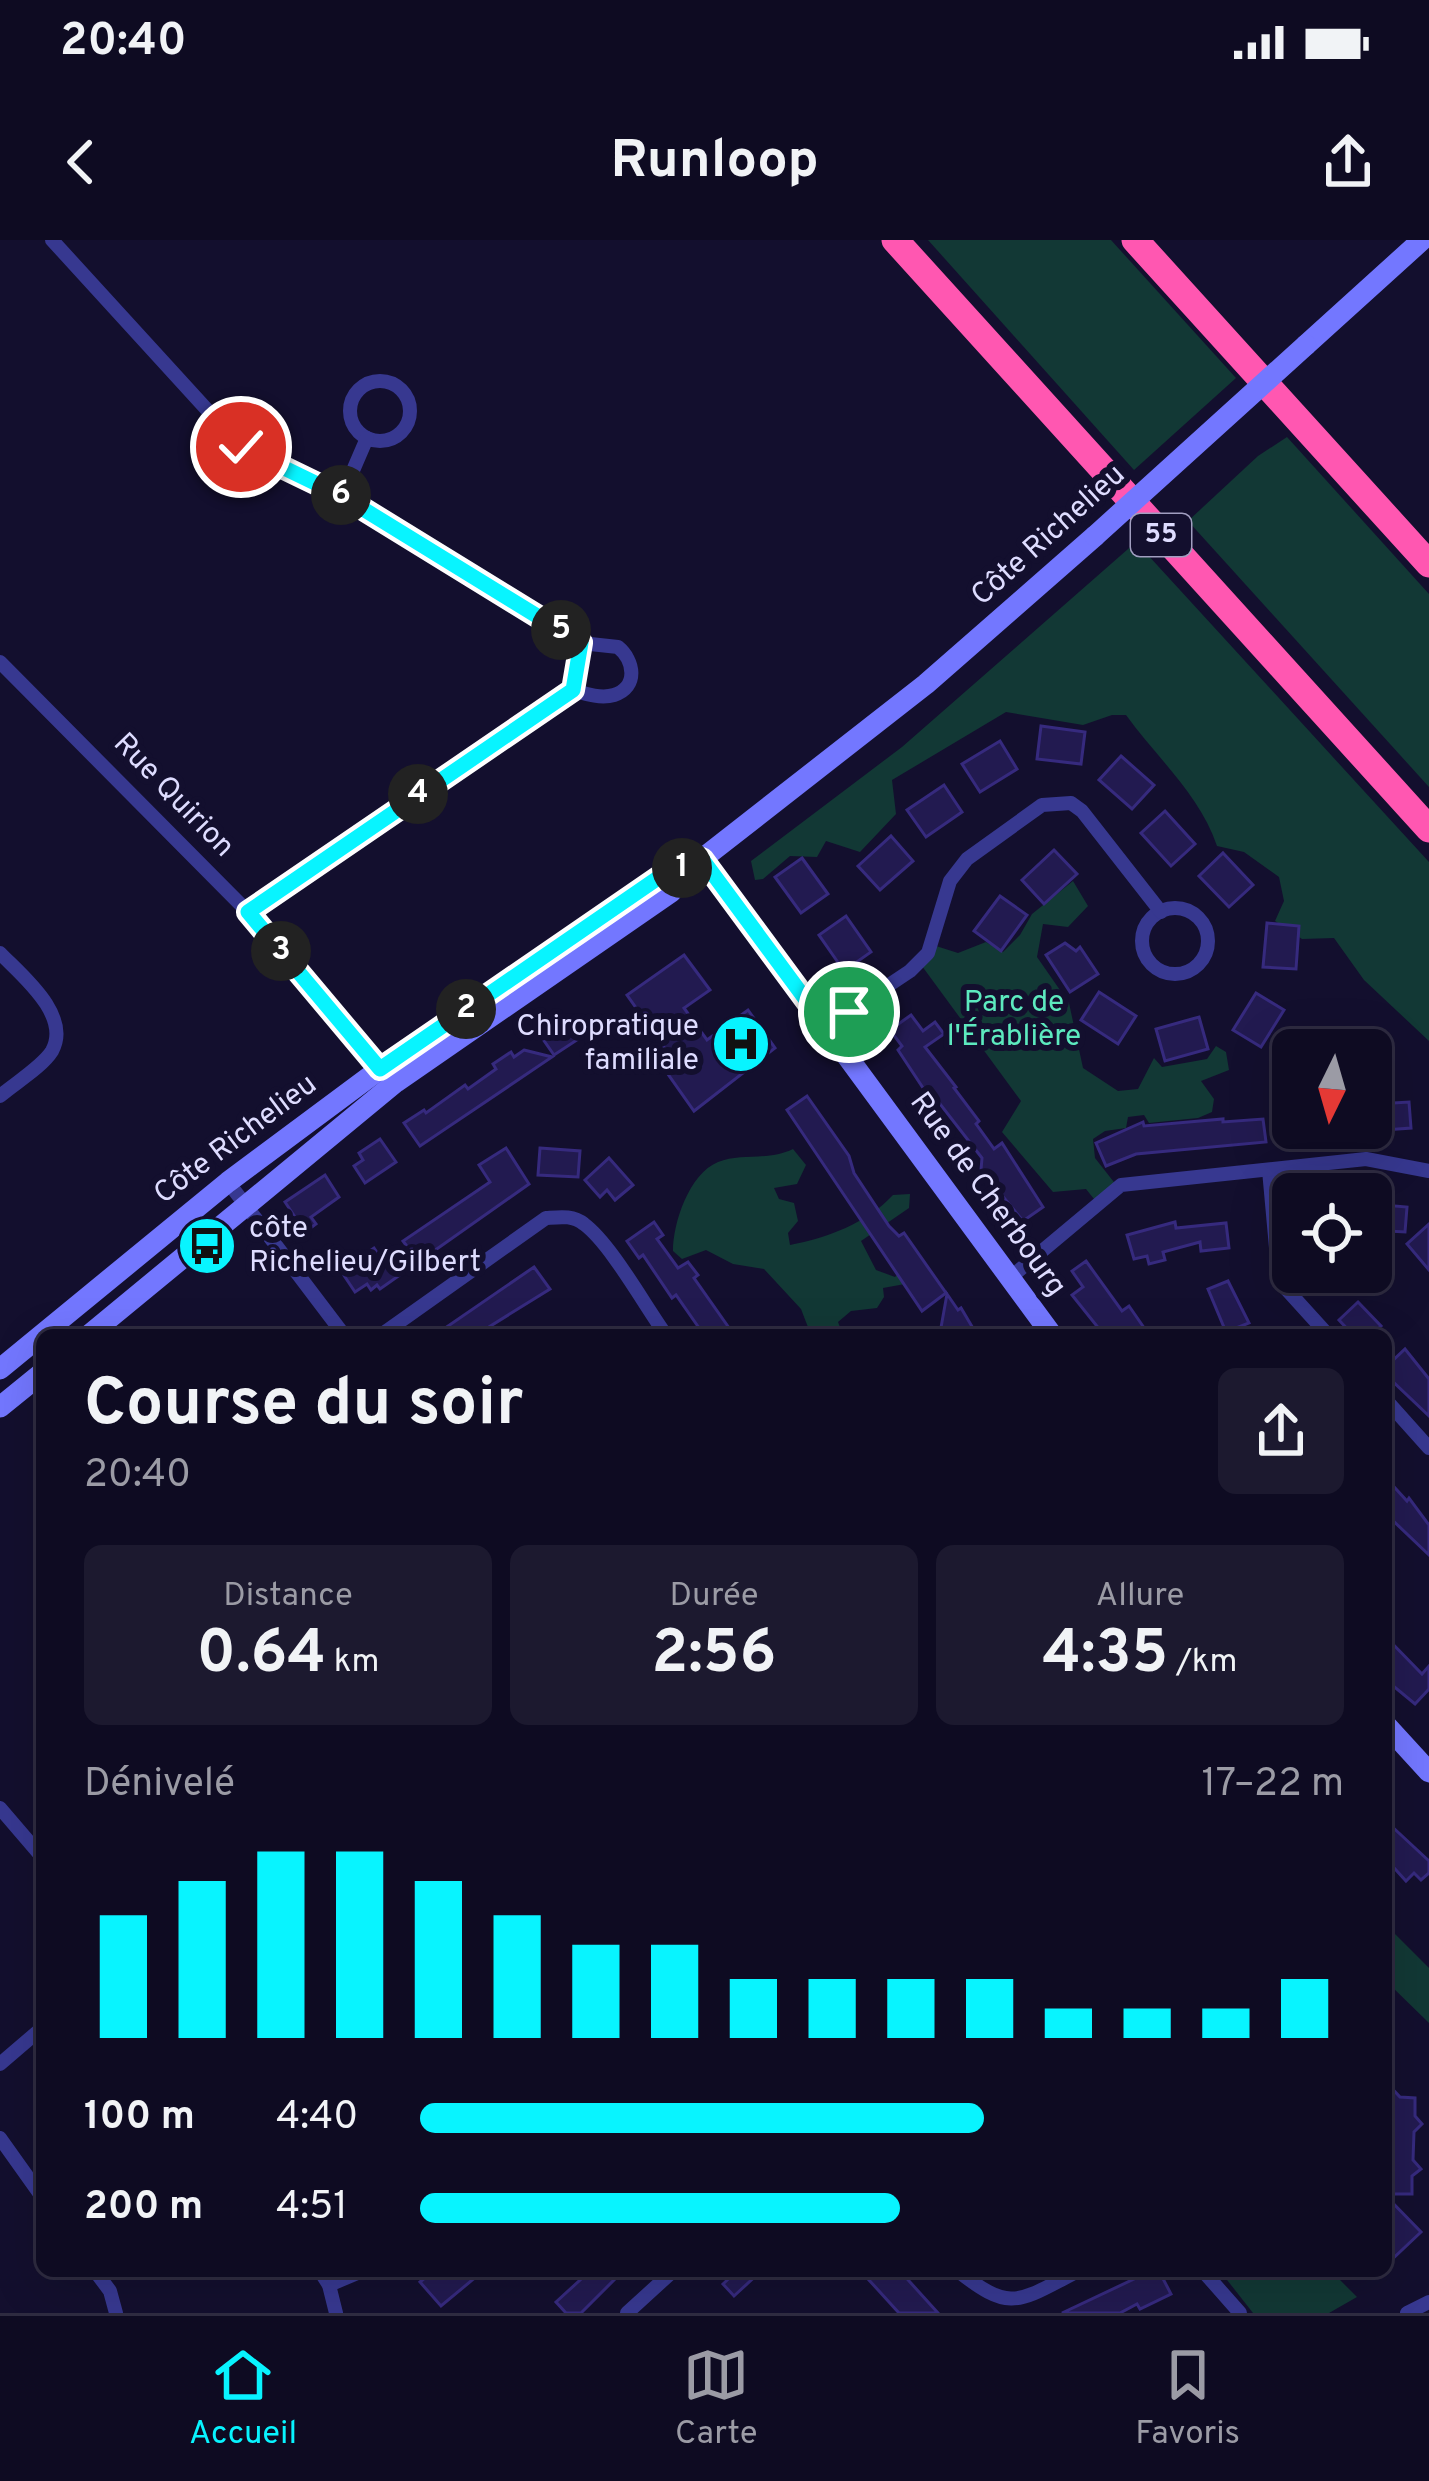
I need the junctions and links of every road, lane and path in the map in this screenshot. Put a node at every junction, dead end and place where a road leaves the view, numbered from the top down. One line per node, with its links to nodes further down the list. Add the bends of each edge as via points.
1 (52, 240): 6 (street, via 241,447)
2 (896, 240): 11 (highway, 55)
3 (1135, 240): 7 (highway)
4 (1422, 240): 12 (street, Côte Richelieu, bridge, via 926,684)
5 (367, 438): 5 (street, via 387,440 409,420 409,400 387,381 368,383 350,405 353,424); 6 (street)
6 (342, 496): 8 (street)
7 (1429, 564)
8 (581, 643): 10 (street); 10 (street, via 618,647 632,677 614,695)
9 (0, 662): 13 (street, Rue Quirion)
10 (573, 690): 13 (street)
11 (1429, 829)
12 (702, 859): 16 (street, Rue de Cherbourg); 17 (street, Côte Richelieu, via 658,878)
13 (248, 912): 17 (street, Rue Quirion)
14 (1161, 912): 14 (street, via 1146,926 1146,956 1161,971 1191,970 1206,954 1202,922 1183,909); 16 (street, via 1082,812 1071,803 1042,805 950,880 928,953)
15 (0, 952): 18 (street, via 44,1000 55,1034 52,1051)
16 (826, 1027): 23 (street, Rue de Cherbourg)
17 (388, 1076): 21 (street, Côte Richelieu); 22 (street, Côte Richelieu)
18 (0, 1096)
19 (1269, 1170): 20 (street, via 1366,1160); 23 (street, via 1121,1185); 30 (street, via 1279,1281)
20 (1429, 1172)
21 (228, 1182): 22 (street); 24 (street, Côte Richelieu)
22 (248, 1206): 25 (street, Côte Richelieu); 26 (street)
23 (1011, 1276): 29 (street, Rue de Cherbourg)
24 (49, 1329)
25 (96, 1329)
26 (340, 1329)
27 (390, 1329): 28 (street, via 546,1218 565,1216 599,1239)
28 (662, 1329)
29 (1048, 1329)
30 (1323, 1329)
31 (36, 1339): 32 (street, Côte Richelieu)
32 (0, 1369)
33 (36, 1378): 34 (street)
34 (0, 1407)
35 (1392, 1407): 36 (street)
36 (1429, 1448)
37 (1392, 1732): 38 (street)
38 (1429, 1772)
39 (0, 1808): 40 (street)
40 (36, 1848)
41 (36, 2033): 42 (street)
42 (0, 2064)
43 (0, 2138): 44 (street)
44 (36, 2189)
45 (100, 2277): 54 (street)
46 (323, 2277): 52 (street)
47 (347, 2277): 52 (street)
48 (666, 2277): 56 (street)
49 (965, 2277): 50 (street, via 1003,2304)
50 (1066, 2277)
51 (1208, 2277): 57 (street)
52 (328, 2285): 55 (street)
53 (1429, 2302): 58 (street)
54 (116, 2313)
55 (336, 2313)
56 (627, 2313)
57 (1240, 2313)
58 (1406, 2313)

